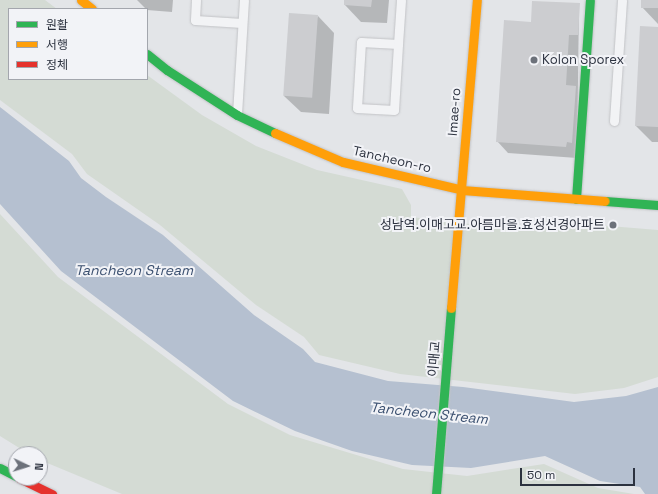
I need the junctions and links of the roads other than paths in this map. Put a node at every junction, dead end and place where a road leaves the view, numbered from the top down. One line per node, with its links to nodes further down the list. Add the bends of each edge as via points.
1 (80, 0): 8 (street)
2 (196, 0): 10 (lane, via 195,20)
3 (244, 0): 11 (lane)
4 (401, 0): 13 (lane)
5 (477, 0): 18 (street, Imae-ro)
6 (590, 0): 19 (street)
7 (622, 0): 17 (lane)
8 (91, 8)
9 (218, 12): 10 (lane)
10 (217, 22): 11 (lane)
11 (242, 23): 16 (lane)
12 (380, 43): 13 (lane); 13 (lane, via 361,42 357,108 394,110); 14 (lane)
13 (398, 44)
14 (379, 53)
15 (148, 55): 16 (street, Tancheon-ro)
16 (237, 115): 18 (street, Tancheon-ro, via 311,150 343,162)
17 (614, 121)
18 (463, 190): 19 (street, Tancheon-ro); 21 (street, Imae-ro)
19 (576, 199): 20 (street, Tancheon-ro)
20 (658, 205)
21 (460, 226): 24 (street, 이매교)
22 (36, 486): 23 (street)
23 (52, 494)
24 (436, 494)

